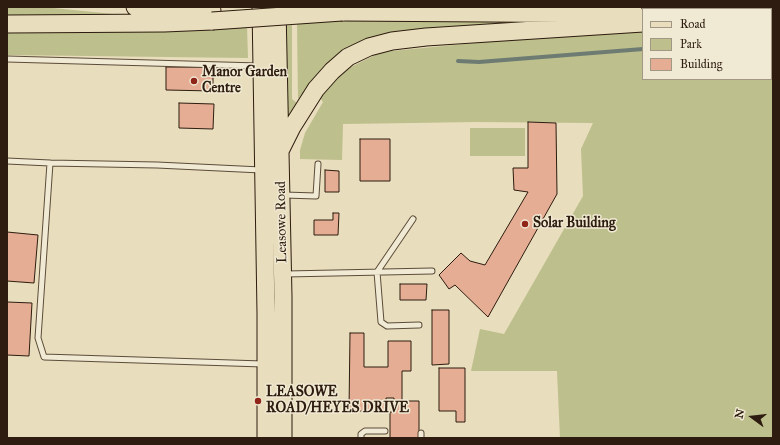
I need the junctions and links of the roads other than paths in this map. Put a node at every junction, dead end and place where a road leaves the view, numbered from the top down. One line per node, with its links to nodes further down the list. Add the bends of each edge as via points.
1 (135, 7): 5 (main road)
2 (260, 7): 9 (main road, Leasowe Road)
3 (277, 7): 10 (main road, Leasowe Road)
4 (642, 14): 5 (main road, bridge, via 342,12)
5 (212, 16): 7 (main road, via 164,23)
6 (642, 23): 10 (main road, via 426,37 392,41 369,48 348,57 316,89)
7 (7, 24)
8 (7, 59): 9 (lane)
9 (262, 66): 14 (main road, Leasowe Road)
10 (280, 151): 15 (main road, Leasowe Road)
11 (7, 161): 12 (lane)
12 (50, 162): 14 (lane); 21 (lane, via 38,338 44,357)
13 (318, 164): 15 (lane, via 316,196)
14 (263, 170): 21 (main road, Leasowe Road)
15 (281, 195): 19 (main road, Leasowe Road)
16 (413, 219): 18 (lane)
17 (432, 271): 18 (lane)
18 (377, 272): 19 (lane); 20 (lane, via 381,322 387,326)
19 (283, 274): 24 (main road, Leasowe Road)
20 (419, 325)
21 (266, 364): 23 (main road, Leasowe Road)
22 (384, 431): 25 (lane, via 365,431)
23 (266, 438)
24 (283, 438)
25 (361, 438)

